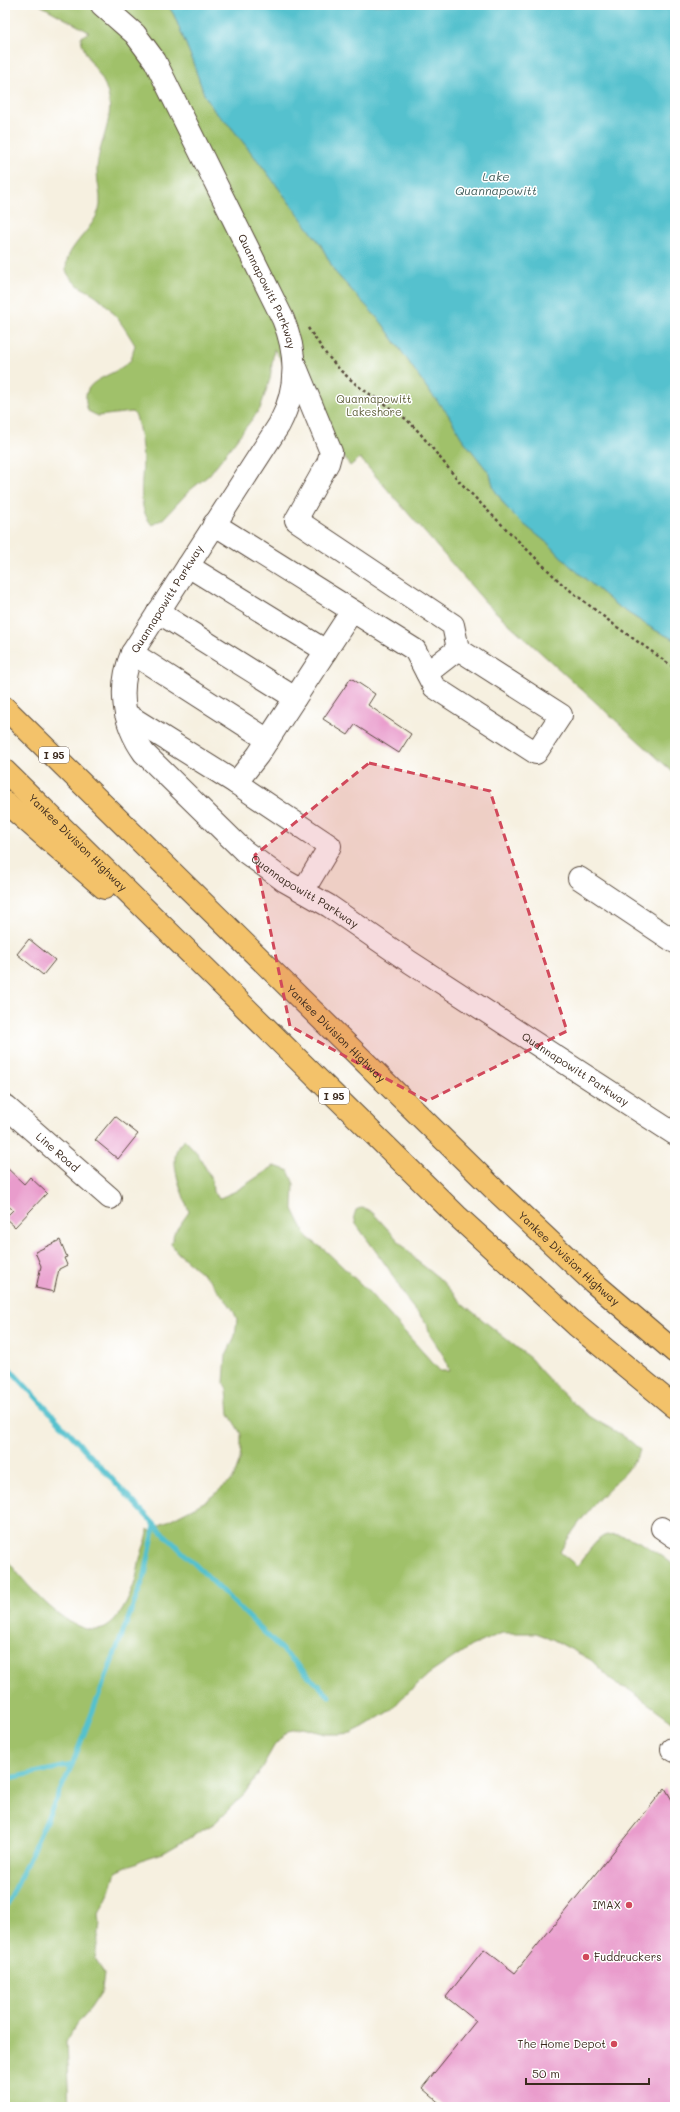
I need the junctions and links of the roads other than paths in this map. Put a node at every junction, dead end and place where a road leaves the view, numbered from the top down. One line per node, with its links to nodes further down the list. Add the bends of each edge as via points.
1 (102, 5): 2 (street, Quannapowitt Parkway, via 136,34 155,61 283,319)
2 (294, 362): 3 (street, Quannapowitt Parkway, via 293,384 284,415); 7 (street, via 331,452 328,463 296,520 453,626)
3 (214, 524): 4 (street, Quannapowitt Parkway); 5 (street)
4 (188, 566): 6 (street, Quannapowitt Parkway); 8 (street)
5 (352, 611): 8 (street); 10 (street, via 415,650)
6 (158, 612): 9 (street, Quannapowitt Parkway); 11 (street)
7 (458, 648): 10 (street); 10 (street, via 561,715 536,753 434,687)
8 (326, 651): 11 (street)
9 (132, 653): 13 (street, Quannapowitt Parkway, via 124,680 123,700); 14 (street)
10 (427, 673)
11 (295, 698): 14 (street)
12 (5, 708): 25 (highway, Yankee Division Highway / I 95, via 492,1187 593,1282)
13 (126, 714): 16 (street); 19 (street, Quannapowitt Parkway, via 144,753 244,852 285,882)
14 (268, 740): 16 (street)
15 (5, 771): 21 (highway, Yankee Division Highway / I 95)
16 (236, 783): 19 (street, via 330,846)
17 (5, 802): 21 (highway, via 141,919)
18 (579, 878): 20 (street)
19 (302, 891): 23 (street, Quannapowitt Parkway, via 329,906 410,962)
20 (675, 942)
21 (212, 974): 26 (highway, Yankee Division Highway / I 95, via 457,1216 576,1325)
22 (5, 1106): 24 (street, Line Road)
23 (675, 1134)
24 (110, 1198)
25 (675, 1352)
26 (675, 1407)

